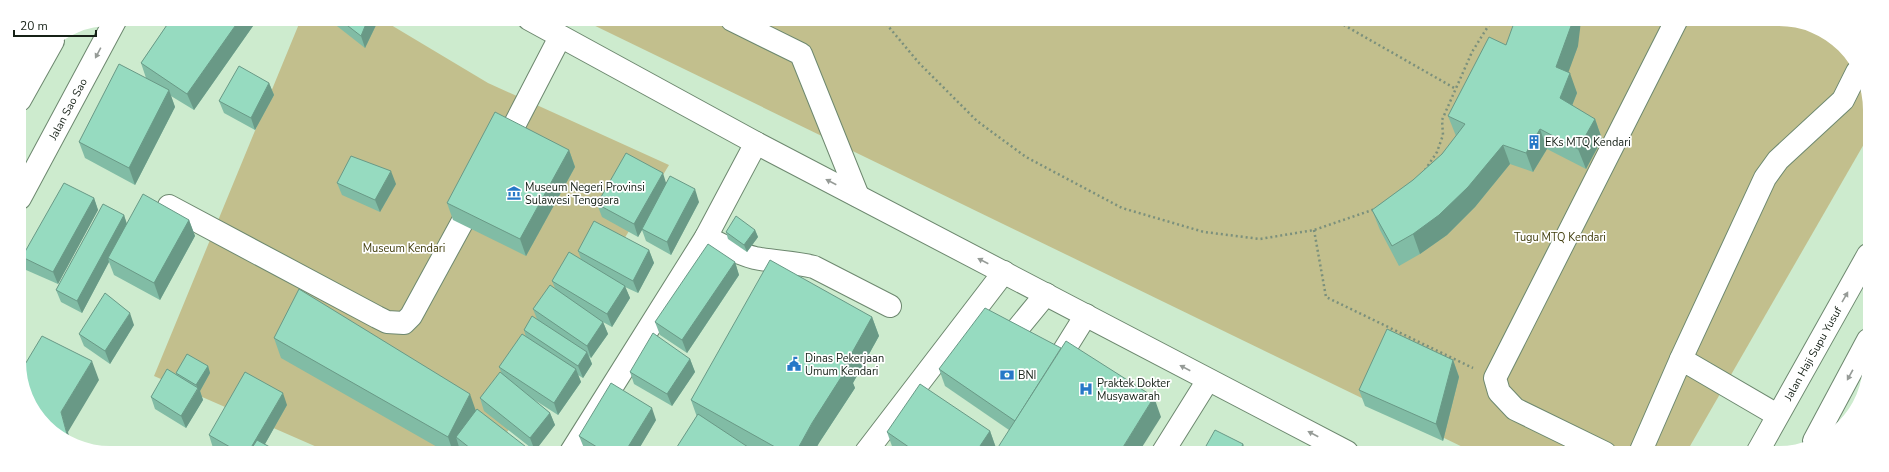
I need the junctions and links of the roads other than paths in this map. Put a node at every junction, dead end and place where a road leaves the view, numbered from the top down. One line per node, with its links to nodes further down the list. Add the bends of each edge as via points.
1 (112, 26): 10 (street, Jalan Sao Sao, one-way to 10)
2 (541, 26): 5 (street)
3 (744, 26): 11 (street, via 801,54)
4 (1673, 26): 30 (street, via 1495,378 1499,392 1516,409)
5 (560, 37): 9 (street); 12 (street, via 489,173 411,316 404,323 382,319)
6 (42, 61): 8 (street)
7 (1855, 76): 20 (street, via 1843,100 1778,160 1765,178)
8 (32, 79)
9 (756, 143): 11 (street, one-way to 9); 13 (street)
10 (26, 187)
11 (858, 196): 15 (street, one-way to 11)
12 (169, 206)
13 (706, 237): 17 (street, via 749,256 814,268); 26 (street)
14 (1863, 265): 24 (street, Jalan Haji Supu Yusuf, one-way to 14)
15 (1004, 272): 16 (street); 27 (street)
16 (1046, 294): 18 (street); 21 (street)
17 (890, 306)
18 (1086, 315): 22 (street, one-way to 18); 23 (street)
19 (1863, 349): 25 (street, one-way to 25)
20 (1681, 359): 24 (street); 31 (street)
21 (988, 364)
22 (1208, 380): 28 (street); 29 (street, one-way to 22)
23 (1044, 383)
24 (1777, 415): 32 (street, Jalan Haji Supu Yusuf)
25 (1816, 438)
26 (575, 446)
27 (871, 446)
28 (1167, 446)
29 (1335, 446)
30 (1591, 446)
31 (1643, 446)
32 (1761, 446)

